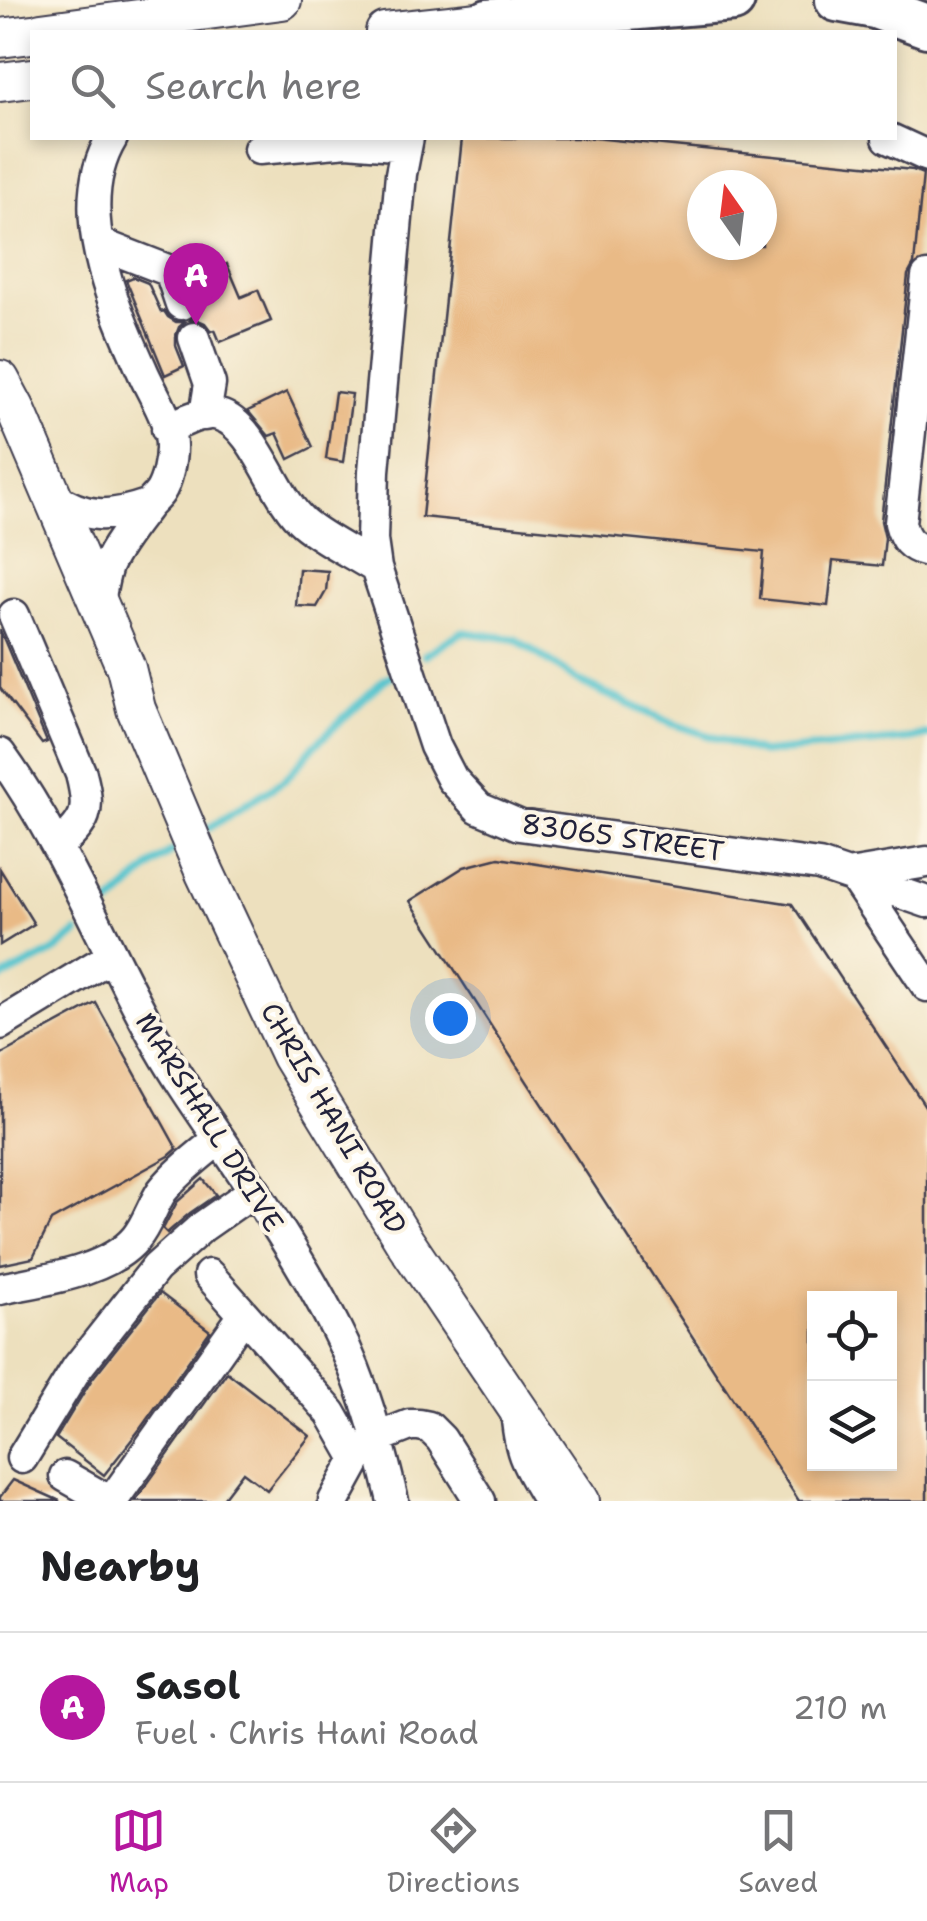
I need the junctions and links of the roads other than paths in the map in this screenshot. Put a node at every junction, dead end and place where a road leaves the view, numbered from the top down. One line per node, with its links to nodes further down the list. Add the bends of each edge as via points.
1 (282, 0): 7 (main road)
2 (638, 0): 5 (highway)
3 (733, 0): 5 (highway)
4 (837, 0): 6 (highway)
5 (488, 20): 8 (main road)
6 (927, 26)
7 (56, 30)
8 (401, 30)
9 (30, 34): 10 (main road)
10 (0, 38)
11 (111, 140): 16 (lane, via 93,208)
12 (892, 140): 15 (lane)
13 (407, 142): 14 (lane); 30 (lane, 83065 STREET, via 374,471)
14 (259, 150)
15 (927, 156)
16 (98, 242): 18 (lane, via 170,271); 24 (lane, via 108,284)
17 (927, 277): 19 (lane)
18 (181, 304)
19 (925, 310): 21 (lane)
20 (194, 338): 23 (lane, via 210,384)
21 (922, 367): 25 (lane)
22 (0, 380): 27 (main road, CHRIS HANI ROAD)
23 (204, 415): 24 (lane); 30 (lane, via 218,414 244,433 304,524)
24 (168, 429): 28 (lane, via 168,469)
25 (918, 432): 29 (lane, via 900,523 904,538)
26 (0, 436): 33 (main road, CHRIS HANI ROAD, via 110,674)
27 (52, 496): 28 (lane, via 83,513 122,514); 31 (main road, CHRIS HANI ROAD)
28 (147, 505): 31 (lane, via 107,567)
29 (927, 551)
30 (376, 568): 37 (lane, 83065 STREET, via 435,746 452,779 479,808 520,825)
31 (99, 603): 33 (main road, CHRIS HANI ROAD)
32 (14, 615): 35 (lane, via 87,798 81,822)
33 (136, 709): 47 (main road, CHRIS HANI ROAD, via 291,1056)
34 (0, 754): 35 (lane, MARSHALL DRIVE)
35 (57, 847): 39 (lane, MARSHALL DRIVE)
36 (927, 862): 37 (lane, 83065 STREET)
37 (852, 874): 38 (lane, 83065 STREET); 40 (lane)
38 (927, 902)
39 (112, 956): 41 (lane); 42 (lane, MARSHALL DRIVE)
40 (927, 986)
41 (0, 1024)
42 (219, 1139): 43 (lane, MARSHALL DRIVE); 45 (lane, via 174,1177 135,1240 114,1256 84,1270)
43 (254, 1190): 48 (lane, MARSHALL DRIVE, via 335,1327 357,1378); 49 (lane, via 156,1268 77,1368)
44 (208, 1276): 46 (lane)
45 (0, 1289)
46 (244, 1315): 48 (lane); 51 (lane)
47 (516, 1408): 55 (lane, via 524,1461); 56 (main road, CHRIS HANI ROAD)
48 (367, 1449): 52 (lane); 53 (lane, MARSHALL DRIVE); 54 (lane, via 410,1425 429,1428)
49 (22, 1458)
50 (65, 1476): 51 (lane)
51 (111, 1501)
52 (334, 1501)
53 (393, 1501)
54 (480, 1501)
55 (549, 1501)
56 (580, 1501)

